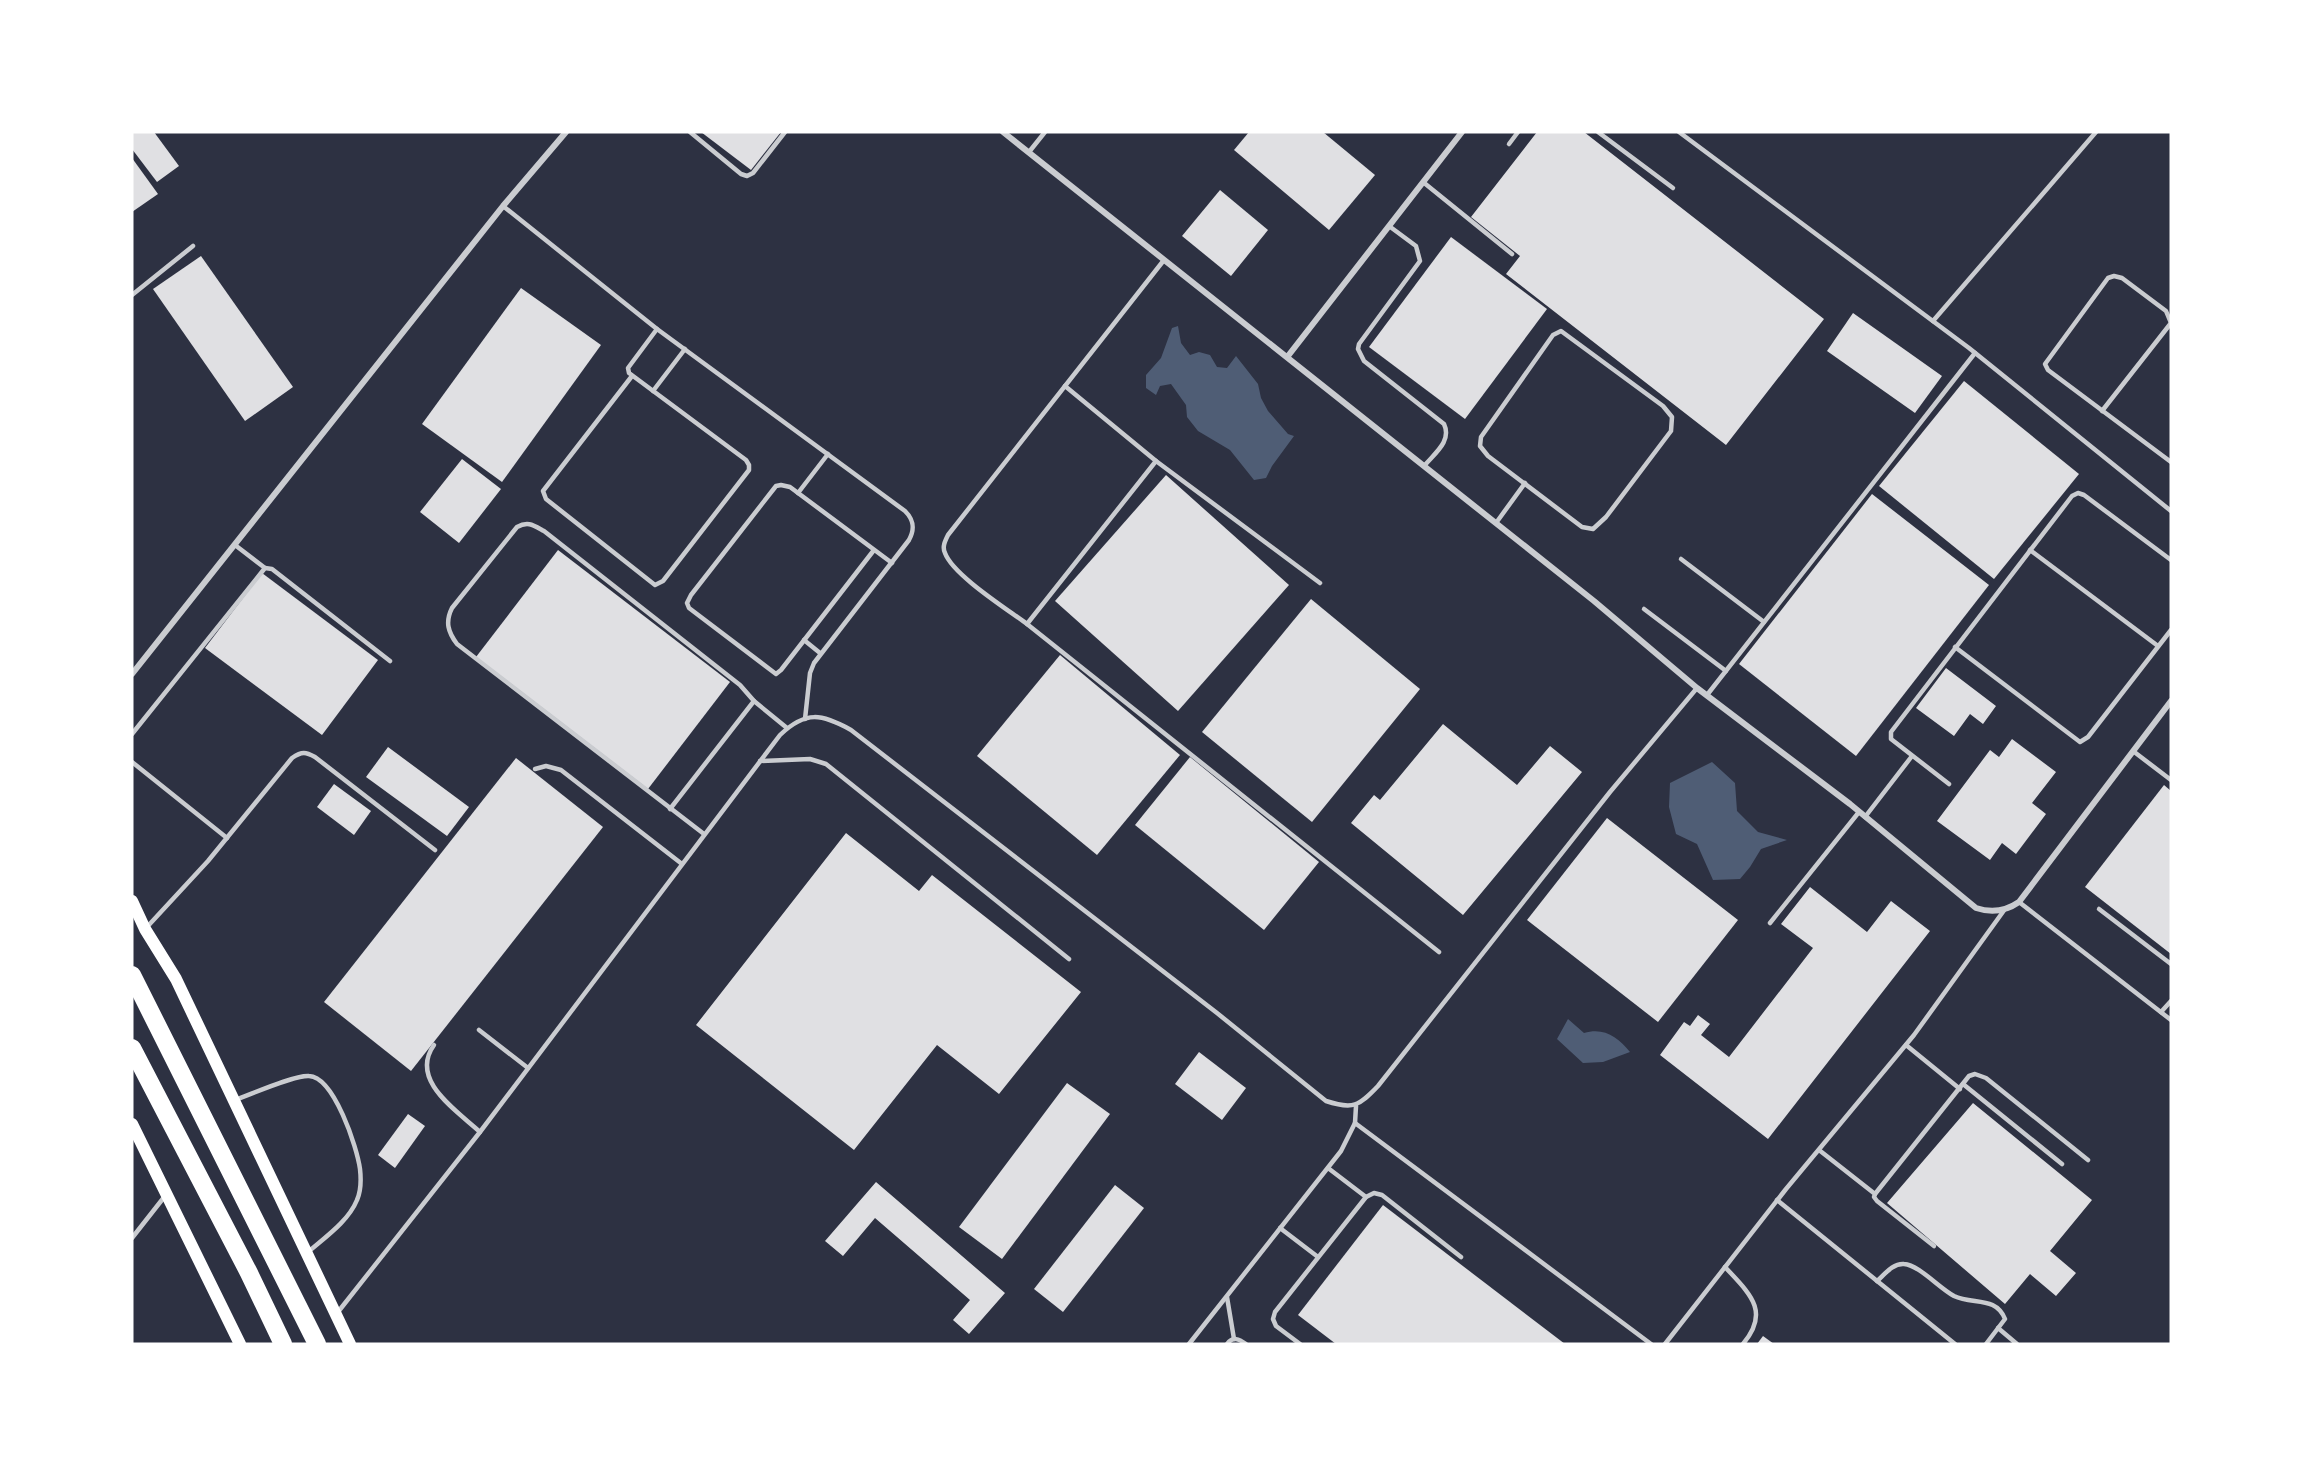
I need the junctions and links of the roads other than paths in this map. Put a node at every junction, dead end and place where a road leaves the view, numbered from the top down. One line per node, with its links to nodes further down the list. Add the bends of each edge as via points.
1 (566, 132): 15 (street)
2 (690, 132): 3 (lane, via 747,176)
3 (785, 132)
4 (1003, 132): 12 (street)
5 (1045, 132): 12 (lane)
6 (1462, 132): 13 (street)
7 (1518, 132): 11 (lane)
8 (1598, 132): 14 (lane)
9 (1679, 132): 21 (lane)
10 (2096, 132): 21 (lane)
11 (1509, 144)
12 (1029, 152): 19 (street)
13 (1423, 182): 16 (street); 18 (lane)
14 (1672, 189)
15 (502, 206): 23 (lane); 39 (street)
16 (1389, 226): 26 (street); 34 (lane, via 1416,246 1420,261 1358,349 1364,361 1444,424 1447,439)
17 (193, 246): 20 (lane)
18 (1512, 254)
19 (1164, 260): 26 (street); 28 (lane)
20 (132, 295)
21 (1933, 321): 25 (lane)
22 (2171, 323): 30 (lane); 30 (lane, via 2166,311 2122,278 2108,278 2045,364)
23 (657, 329): 24 (lane); 27 (lane, via 628,368)
24 (685, 349): 29 (lane); 31 (lane)
25 (1975, 353): 37 (lane); 48 (lane)
26 (1288, 356): 34 (street)
27 (632, 376): 29 (lane); 29 (lane, via 543,491 546,499 655,585 663,581 738,485 749,465)
28 (1065, 386): 32 (lane); 49 (lane, via 944,544 952,565)
29 (652, 391)
30 (2103, 411): 33 (lane)
31 (828, 454): 36 (lane); 44 (lane, via 913,520 913,534)
32 (1156, 461): 46 (lane); 49 (lane)
33 (2171, 462)
34 (1424, 466): 38 (street)
35 (1525, 483): 35 (lane, via 1582,526 1593,529 1671,431 1672,417 1561,330 1481,437 1482,450); 38 (lane)
36 (798, 493): 40 (lane); 51 (lane, via 782,484 776,486 687,603 695,614 776,674)
37 (2171, 511)
38 (1496, 523): 58 (street)
39 (235, 545): 45 (lane); 57 (street)
40 (874, 550): 44 (lane); 51 (lane)
41 (2030, 550): 43 (lane, via 2078,493); 52 (lane); 53 (lane)
42 (1681, 559): 48 (lane)
43 (2171, 560)
44 (891, 562): 54 (lane)
45 (266, 568): 55 (lane); 64 (lane)
46 (1320, 583)
47 (1644, 609): 56 (lane)
48 (1764, 622): 56 (lane)
49 (1028, 624): 85 (lane)
50 (2171, 630): 52 (lane)
51 (804, 640): 54 (lane)
52 (2158, 646): 53 (lane, via 2088,737 2080,742)
53 (1955, 647): 66 (lane, via 1889,735)
54 (820, 653): 62 (lane, via 810,673)
55 (390, 661)
56 (1726, 671): 59 (lane)
57 (132, 674)
58 (1697, 688): 59 (street); 99 (lane, via 1378,1086)
59 (1707, 695): 73 (street)
60 (754, 701): 63 (lane); 72 (lane); 72 (lane, via 740,685 532,524 517,527 452,608 448,630 457,644)
61 (2171, 702): 65 (street)
62 (805, 719): 63 (lane); 99 (lane, via 825,717 851,730 1326,1101)
63 (787, 728): 67 (lane)
64 (132, 734)
65 (2133, 752): 70 (lane); 80 (street)
66 (1912, 756): 71 (lane); 74 (lane)
67 (760, 761): 75 (lane); 86 (lane, via 810,759 826,765)
68 (132, 762): 76 (lane)
69 (535, 769): 78 (lane, via 546,766 561,770)
70 (2171, 780)
71 (1949, 784)
72 (670, 809): 75 (lane)
73 (1859, 812): 74 (street); 83 (lane)
74 (1865, 817): 81 (street, via 1965,901 1987,911)
75 (704, 834): 78 (lane)
76 (227, 838): 77 (lane, via 292,758 305,752); 84 (lane)
77 (435, 850)
78 (682, 864): 96 (lane)
79 (132, 901): 84 (main road)
80 (2019, 902): 81 (street); 90 (lane)
81 (2005, 909): 94 (lane)
82 (2099, 909): 87 (lane)
83 (1770, 923)
84 (145, 929): 98 (main road, via 176,979)
85 (1439, 952)
86 (1069, 959)
87 (2171, 964)
88 (132, 975): 125 (highway)
89 (2171, 1001): 90 (lane)
90 (2161, 1012): 91 (lane)
91 (2171, 1020)
92 (479, 1030): 96 (lane)
93 (434, 1045): 102 (lane, via 425,1065 429,1080)
94 (1906, 1045): 97 (lane); 103 (lane)
95 (132, 1048): 124 (highway)
96 (528, 1068): 102 (lane)
97 (1961, 1087): 104 (lane, via 1969,1076 1980,1074); 105 (lane); 108 (lane)
98 (235, 1100): 114 (main road); 114 (lane, via 308,1076 331,1091 351,1136 360,1169 360,1189 351,1212)
99 (1356, 1106): 100 (lane)
100 (1355, 1123): 106 (lane); 131 (lane)
101 (132, 1124): 107 (main road)
102 (480, 1132): 120 (lane)
103 (1819, 1150): 108 (lane); 110 (lane)
104 (2088, 1160)
105 (2062, 1164)
106 (1328, 1168): 109 (lane); 111 (lane)
107 (166, 1194): 112 (lane); 123 (main road)
108 (1875, 1194): 113 (lane, via 1877,1201)
109 (1366, 1197): 115 (lane); 116 (lane, via 1382,1195)
110 (1778, 1200): 117 (lane); 118 (lane)
111 (1281, 1228): 115 (lane); 119 (lane)
112 (132, 1238)
113 (1934, 1246)
114 (307, 1253): 120 (main road)
115 (1318, 1257): 130 (lane, via 1273,1319 1276,1326)
116 (1461, 1257)
117 (1725, 1267): 132 (lane); 133 (lane, via 1752,1297 1756,1308 1753,1333)
118 (1877, 1281): 121 (lane, via 1898,1264 1915,1267 1958,1298 1989,1302 1997,1307 2005,1319); 134 (lane)
119 (1227, 1296): 122 (lane); 127 (lane)
120 (336, 1314): 126 (main road)
121 (1998, 1328): 135 (lane); 136 (lane)
122 (1234, 1339): 128 (lane); 129 (lane)
123 (240, 1344)
124 (283, 1344)
125 (317, 1344)
126 (350, 1344)
127 (1189, 1344)
128 (1227, 1344)
129 (1246, 1344)
130 (1300, 1344)
131 (1651, 1344)
132 (1665, 1344)
133 (1743, 1344)
134 (1955, 1344)
135 (1986, 1344)
136 (2018, 1344)

